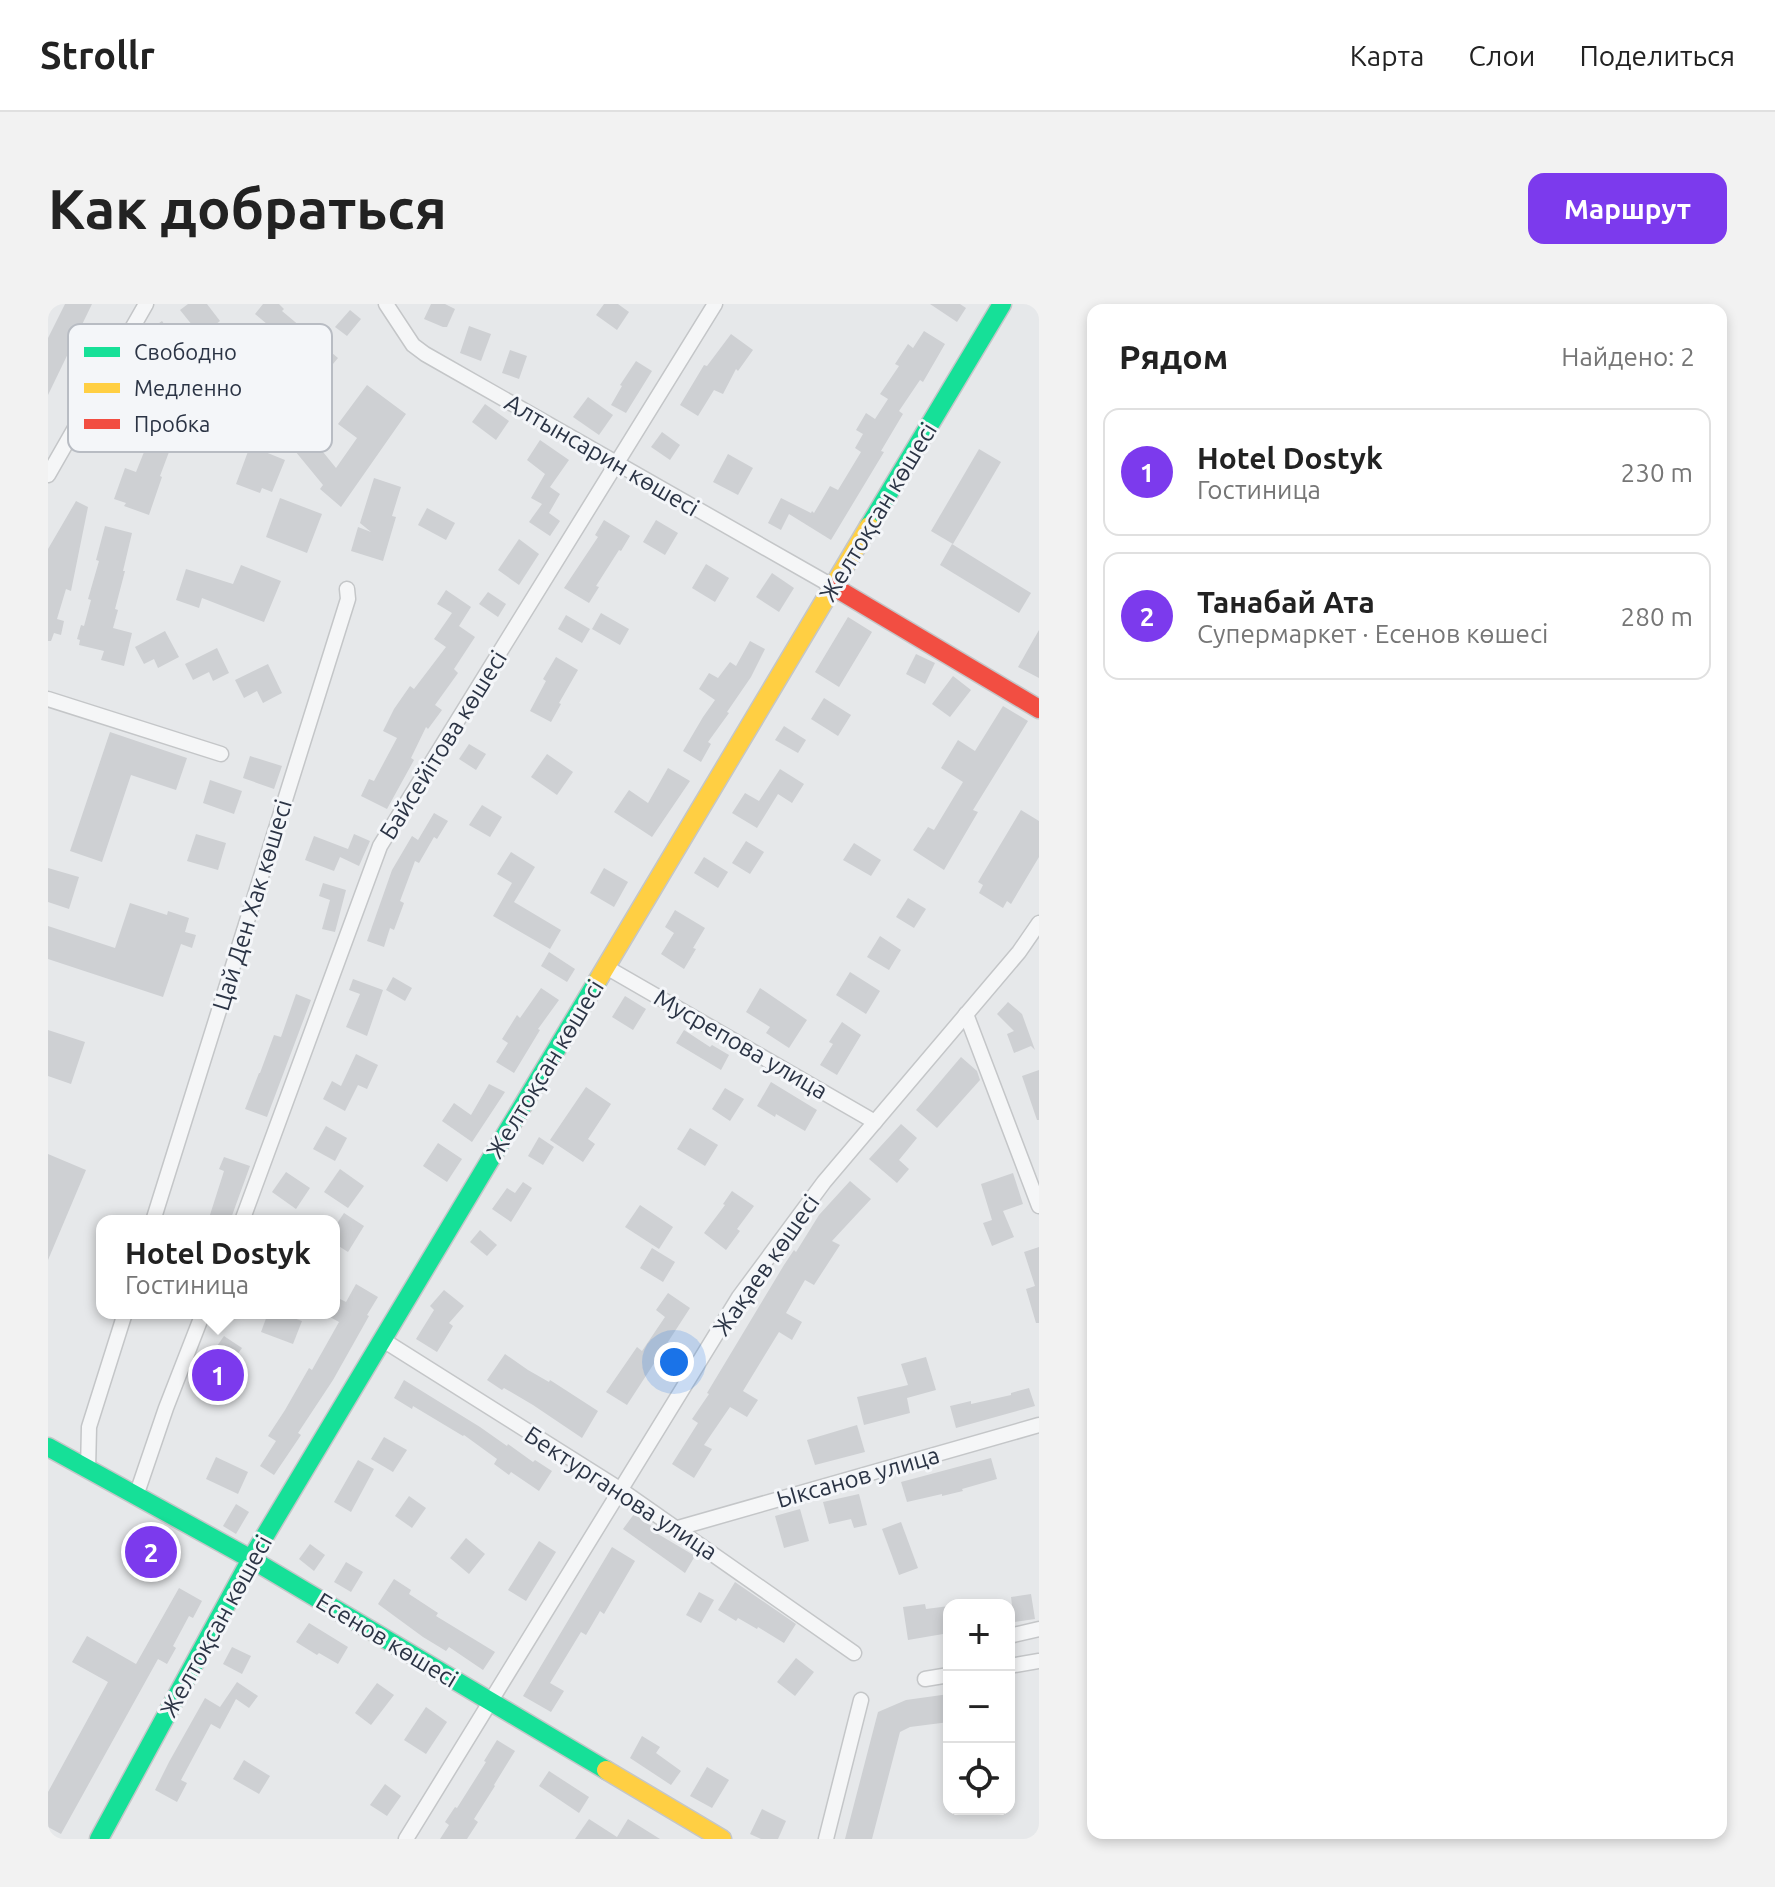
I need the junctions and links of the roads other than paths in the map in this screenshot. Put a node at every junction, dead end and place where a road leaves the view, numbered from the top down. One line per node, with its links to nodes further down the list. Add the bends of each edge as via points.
1 (146, 304): 5 (street)
2 (386, 304): 7 (street, Алтынсарин көшесі, via 425,354)
3 (715, 304): 7 (street, Байсейітова көшесі)
4 (1002, 304): 9 (street, Желтоқсан көшесі)
5 (135, 324)
6 (68, 440): 8 (street)
7 (617, 463): 9 (street, Алтынсарин көшесі); 20 (street, Байсейітова көшесі, via 380,846)
8 (48, 475)
9 (834, 587): 12 (street); 15 (street, Желтоқсан көшесі)
10 (347, 589): 19 (street, Цай Ден Хак көшесі)
11 (48, 699): 13 (street)
12 (1039, 709)
13 (221, 754)
14 (1039, 923): 16 (street, Жақаев көшесі)
15 (606, 967): 17 (street, Мусрепова улица); 23 (street, Желтоқсан көшесі)
16 (966, 1014): 17 (street, Жақаев көшесі); 18 (street)
17 (875, 1122): 27 (street, Жақаев көшесі, via 739,1297)
18 (1039, 1206)
19 (155, 1215)
20 (244, 1215)
21 (123, 1319): 26 (street, via 89,1427)
22 (201, 1319): 28 (street)
23 (383, 1340): 27 (street, Бектурганова улица); 30 (street, Желтоқсан көшесі)
24 (1039, 1425): 29 (street, Ыксанов улица)
25 (48, 1447): 26 (street, Есенов көшесі)
26 (88, 1470): 28 (street, Есенов көшесі)
27 (621, 1490): 29 (street, Бектурганова улица); 39 (street, Жақаев көшесі)
28 (136, 1496): 30 (street, Есенов көшесі)
29 (678, 1528): 33 (street, Бектурганова улица)
30 (251, 1559): 39 (street, Есенов көшесі); 40 (street, Желтоқсан көшесі)
31 (1039, 1629): 32 (street)
32 (1015, 1635)
33 (854, 1653)
34 (1039, 1661): 35 (street)
35 (1015, 1665)
36 (943, 1676): 37 (street)
37 (925, 1679)
38 (861, 1700): 43 (street)
39 (491, 1701): 41 (street, Жақаев көшесі); 42 (street, Есенов көшесі)
40 (99, 1839)
41 (406, 1839)
42 (722, 1839)
43 (826, 1839)

